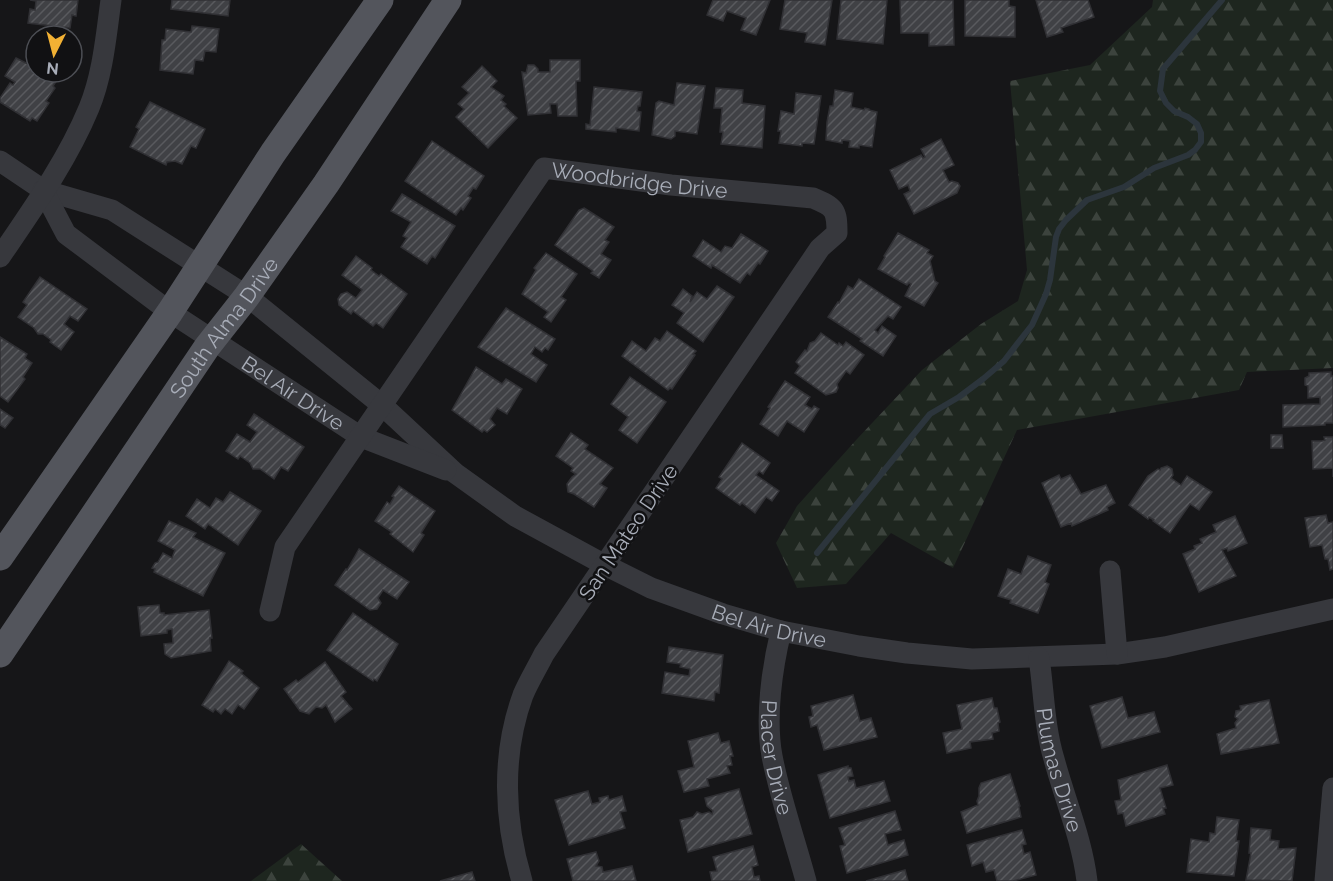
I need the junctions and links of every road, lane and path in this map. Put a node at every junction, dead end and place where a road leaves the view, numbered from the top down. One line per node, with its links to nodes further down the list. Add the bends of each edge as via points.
1 (111, 0): 5 (street, via 101,66 89,106)
2 (380, 0): 8 (main road)
3 (448, 0): 9 (main road, South Alma Drive)
4 (0, 161): 5 (street, Bel Air Drive)
5 (48, 182): 7 (street); 8 (street, Bel Air Drive, via 112,210); 10 (street, Bel Air Drive, via 66,234)
6 (837, 214): 12 (street, Woodbridge Drive, via 830,205 813,198 544,168); 16 (street, San Mateo Drive, via 837,233 820,248)
7 (0, 257)
8 (200, 266): 9 (street, Bel Air Drive); 10 (main road)
9 (247, 297): 11 (main road, South Alma Drive); 12 (street, Bel Air Drive)
10 (170, 312): 11 (street, Bel Air Drive); 15 (main road)
11 (213, 341): 13 (street, Bel Air Drive); 21 (main road, South Alma Drive)
12 (383, 406): 13 (street); 14 (street, Bel Air Drive)
13 (361, 438): 14 (street, Bel Air Drive); 19 (street, via 285,547)
14 (455, 473): 16 (street, Bel Air Drive, via 516,516)
15 (0, 557)
16 (605, 566): 20 (street, Bel Air Drive, via 651,588); 25 (street, San Mateo Drive, via 544,654 524,695 513,734 507,776 512,835)
17 (1110, 571): 22 (street)
18 (1333, 609): 22 (street, Bel Air Drive)
19 (270, 611)
20 (781, 631): 23 (street, Bel Air Drive, via 907,653); 26 (street, Placer Drive, via 770,712 771,754)
21 (0, 654)
22 (1118, 654): 23 (street, Bel Air Drive)
23 (1039, 658): 27 (street, Plumas Drive, via 1053,757)
24 (1333, 788): 28 (street)
25 (522, 881)
26 (806, 881)
27 (1087, 881)
28 (1325, 881)

